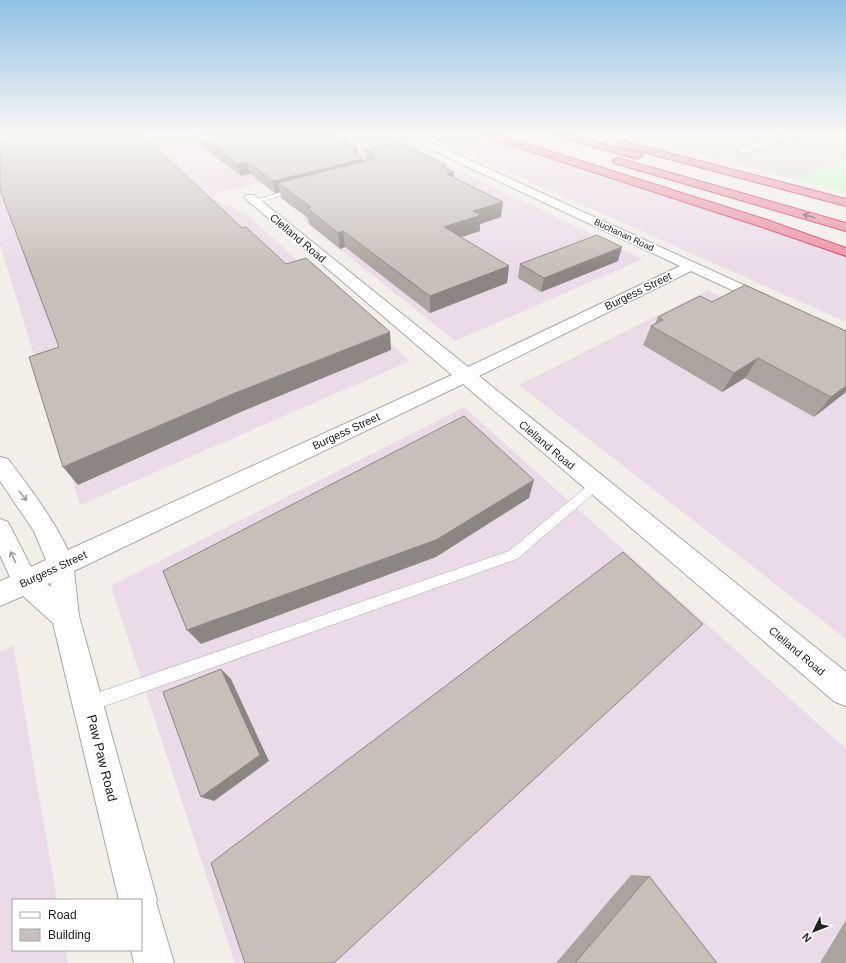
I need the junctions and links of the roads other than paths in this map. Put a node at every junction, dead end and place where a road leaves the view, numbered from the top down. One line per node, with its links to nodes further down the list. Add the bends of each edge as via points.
1 (501, 178): 14 (street, Buchanan Road)
2 (623, 178): 13 (highway)
3 (639, 178): 12 (highway)
4 (675, 178): 11 (highway, one-way to 4)
5 (708, 178): 10 (highway)
6 (752, 178): 9 (highway)
7 (299, 190): 8 (lane)
8 (252, 199): 16 (street, Clelland Road)
9 (846, 203)
10 (838, 212)
11 (846, 227)
12 (831, 235)
13 (846, 252)
14 (691, 266): 15 (street, Buchanan Road); 16 (street, Burgess Street)
15 (775, 305)
16 (464, 376): 18 (street, Clelland Road); 20 (street, Burgess Street)
17 (0, 465): 20 (street, Paw Paw Road, one-way to 20, via 36,513)
18 (596, 485): 24 (street, Clelland Road); 25 (lane, via 513,555)
19 (0, 529): 21 (street, one-way to 19)
20 (60, 565): 21 (street, Burgess Street); 23 (street, Paw Paw Road, via 64,583)
21 (25, 582): 22 (street, Burgess Street); 23 (street)
22 (0, 594)
23 (65, 616): 25 (street, Paw Paw Road)
24 (846, 691)
25 (88, 704): 26 (street, Paw Paw Road)
26 (138, 899)
27 (142, 916): 28 (street)
28 (154, 963)

